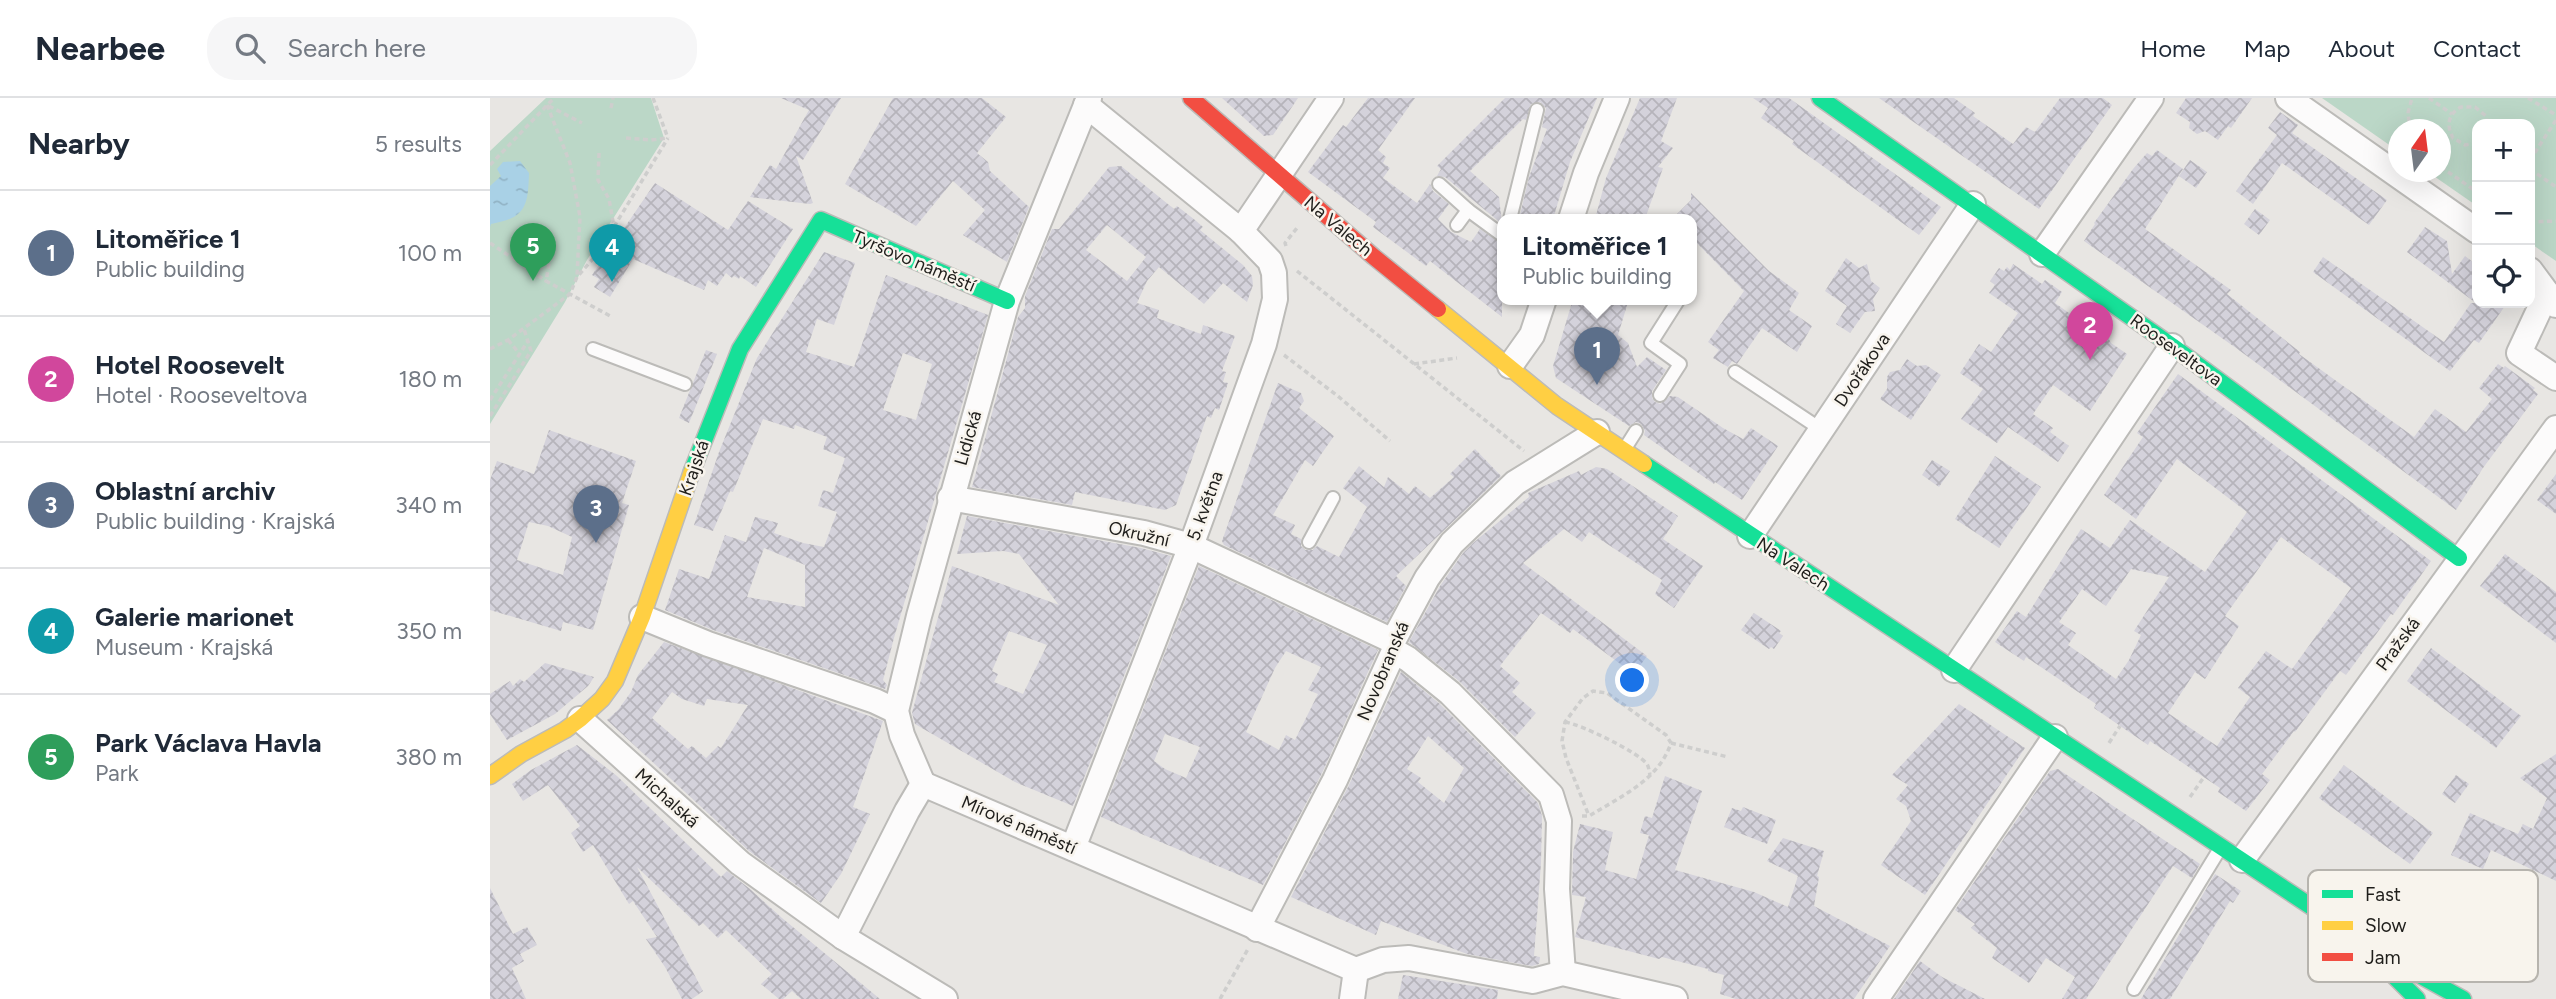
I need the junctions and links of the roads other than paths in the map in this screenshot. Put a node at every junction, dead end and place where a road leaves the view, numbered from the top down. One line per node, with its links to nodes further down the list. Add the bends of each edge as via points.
1 (1191, 98): 9 (street, Na Valech)
2 (1331, 98): 9 (street)
3 (1617, 98): 14 (street)
4 (1820, 98): 11 (street, Rooseveltova)
5 (2151, 98): 20 (street)
6 (2288, 98): 17 (street)
7 (1087, 102): 18 (street, 5. května); 23 (street, Lidická)
8 (1538, 110): 13 (lane)
9 (1279, 175): 18 (street); 28 (street, Na Valech)
10 (1439, 184): 12 (lane)
11 (1973, 204): 20 (street, Rooseveltova); 36 (street, Dvořákova)
12 (1468, 210): 16 (lane); 19 (lane)
13 (1511, 214)
14 (1573, 214)
15 (821, 220): 23 (street, Tyršovo náměstí); 44 (street, Krajská, via 740,349 701,445)
16 (1457, 225)
17 (2472, 228)
18 (1241, 231): 42 (street, 5. května, via 1270,261 1275,299 1264,344)
19 (1497, 231)
20 (2042, 254): 26 (street, Rooseveltova)
21 (2535, 277): 22 (street)
22 (2552, 299): 30 (street, via 2519,353)
23 (1007, 301): 38 (street, Lidická)
24 (1542, 305): 28 (street, via 1532,335)
25 (1675, 305): 32 (lane, via 1651,344 1680,364)
26 (2172, 346): 43 (street, Rooseveltova); 46 (street)
27 (593, 349): 31 (lane)
28 (1510, 366): 35 (street, Na Valech)
29 (1735, 372): 36 (lane)
30 (2556, 378)
31 (685, 384)
32 (1660, 395)
33 (2556, 428): 43 (street, Pražská)
34 (1636, 431): 37 (lane)
35 (1597, 432): 37 (street, Na Valech); 45 (street, Novobranská, via 1515,483 1452,543 1427,578)
36 (1819, 434): 40 (street, Dvořákova)
37 (1624, 450): 40 (street, Na Valech)
38 (950, 498): 42 (street, Okružní, via 1144,533); 47 (street, Lidická)
39 (1333, 498): 41 (lane)
40 (1750, 536): 46 (street, Na Valech)
41 (1309, 542)
42 (1191, 546): 45 (street, Okružní, via 1286,584); 52 (street, 5. května)
43 (2459, 558): 53 (street, Pražská)
44 (642, 617): 47 (street); 48 (street, Krajská, via 615,681)
45 (1393, 646): 55 (street, Novobranská, via 1335,780); 58 (street, Okružní, via 1450,693 1551,796 1559,821 1557,889)
46 (1954, 670): 49 (street, Na Valech)
47 (896, 711): 51 (street)
48 (580, 719): 50 (street); 56 (street, Michalská, via 740,863)
49 (2055, 737): 53 (street, Na Valech); 65 (street)
50 (490, 776)
51 (923, 784): 52 (street, Mírové náměstí); 56 (street)
52 (1073, 848): 55 (street, Mírové náměstí)
53 (2232, 854): 54 (street, Na Valech); 61 (lane)
54 (2308, 904)
55 (1257, 929): 57 (street, Mírové náměstí)
56 (843, 937): 62 (street)
57 (1356, 970): 58 (street, via 1383,960 1409,958 1533,981); 63 (street)
58 (1563, 973): 64 (street)
59 (2400, 982): 66 (street, Na Valech)
60 (2435, 982): 67 (street)
61 (2134, 989)
62 (945, 999)
63 (1352, 999)
64 (1675, 999)
65 (1876, 999)
66 (2417, 999)
67 (2463, 999)

